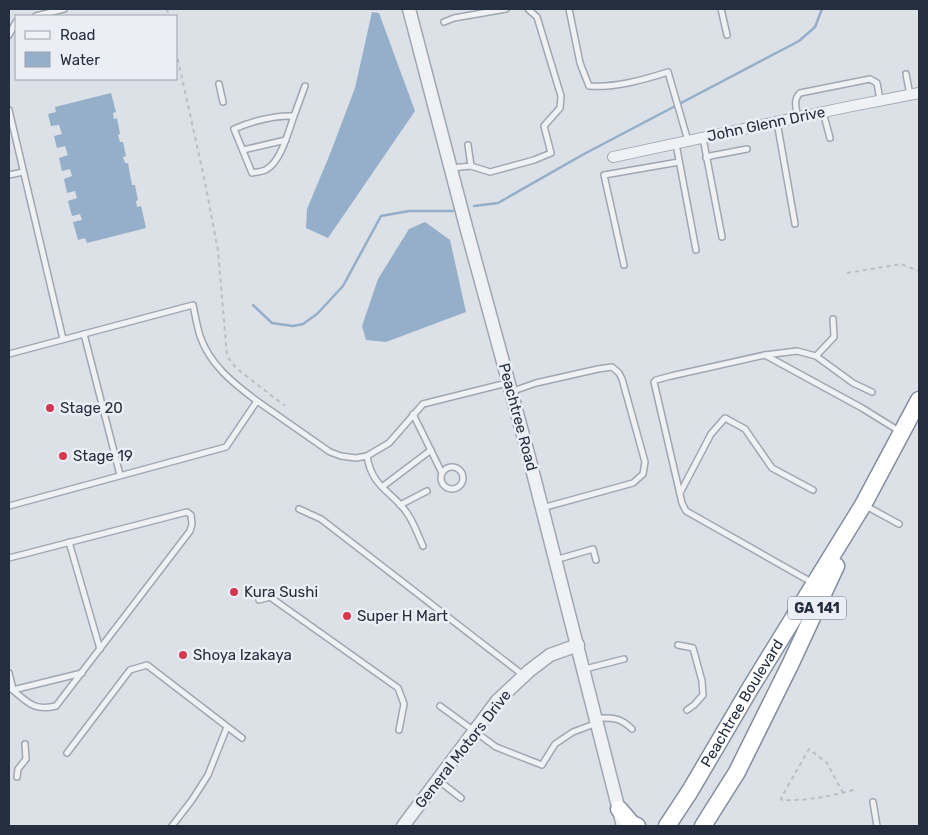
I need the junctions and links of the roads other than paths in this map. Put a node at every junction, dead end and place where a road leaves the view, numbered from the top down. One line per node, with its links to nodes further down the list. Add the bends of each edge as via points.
1 (64, 9): 7 (lane)
2 (409, 9): 33 (street, Peachtree Road)
3 (506, 9): 8 (lane)
4 (528, 9): 32 (lane, via 537,17 561,96 560,108 544,126 550,153 490,172)
5 (570, 9): 24 (lane, via 580,63 589,86 603,87 668,72)
6 (721, 9): 9 (lane)
7 (40, 15)
8 (444, 22)
9 (727, 35)
10 (906, 74): 13 (lane)
11 (219, 84): 15 (lane)
12 (305, 86): 18 (lane)
13 (915, 94): 14 (street, John Glenn Drive)
14 (880, 100): 17 (street, John Glenn Drive); 19 (lane, via 876,83 870,80 800,93 795,104)
15 (223, 102)
16 (9, 110): 34 (lane)
17 (823, 112): 19 (street, John Glenn Drive); 22 (lane)
18 (294, 116): 23 (lane); 28 (lane, via 253,121 234,129)
19 (798, 117): 20 (street, John Glenn Drive)
20 (777, 122): 21 (street, John Glenn Drive); 36 (lane)
21 (703, 138): 24 (street, John Glenn Drive); 30 (lane)
22 (830, 138)
23 (286, 140): 28 (lane); 28 (lane, via 267,170 252,173)
24 (688, 141): 25 (street, John Glenn Drive)
25 (676, 144): 29 (street, John Glenn Drive); 31 (lane)
26 (468, 145): 32 (lane)
27 (747, 149): 30 (lane)
28 (242, 150)
29 (613, 157)
30 (706, 158): 37 (lane)
31 (679, 162): 38 (lane); 39 (lane, via 604,175)
32 (471, 166): 33 (lane)
33 (450, 168): 46 (street, Peachtree Road)
34 (23, 172): 35 (lane); 42 (lane)
35 (9, 175)
36 (795, 224)
37 (722, 237)
38 (696, 250)
39 (624, 265)
40 (833, 320): 45 (lane, via 834,337)
41 (84, 334): 42 (lane); 49 (lane, via 193,305 200,336 209,355 228,379); 55 (lane)
42 (63, 339): 43 (lane)
43 (9, 354)
44 (766, 355): 45 (lane, via 796,351); 51 (lane); 59 (lane, via 654,382)
45 (816, 356): 47 (lane, via 853,383)
46 (510, 387): 50 (lane, via 423,404); 63 (street, Peachtree Road); 63 (lane, via 612,368 619,373 645,462 643,474 633,483)
47 (872, 392)
48 (919, 400): 51 (highway, Peachtree Boulevard / GA 141)
49 (256, 401): 53 (lane, via 330,452 341,456); 55 (lane, via 226,447)
50 (412, 414): 52 (lane); 53 (lane, via 389,443)
51 (902, 433): 60 (highway, Peachtree Boulevard / GA 141)
52 (431, 450): 54 (lane); 56 (lane)
53 (367, 456): 56 (lane, via 375,480)
54 (442, 473): 54 (lane, via 441,480 446,488 457,488 462,482 462,475 455,468 447,468)
55 (120, 476): 62 (lane)
56 (382, 487): 61 (lane)
57 (813, 490): 59 (lane, via 772,468 745,429 725,418 711,434)
58 (427, 491): 61 (lane)
59 (680, 494): 71 (lane, via 686,511)
60 (863, 504): 65 (lane); 71 (highway, Peachtree Boulevard / GA 141); 102 (highway, Peachtree Boulevard / GA 141, via 822,598 737,772)
61 (400, 505): 67 (lane)
62 (9, 506)
63 (542, 508): 69 (street, Peachtree Road)
64 (299, 509): 80 (lane, via 321,519)
65 (899, 524)
66 (69, 542): 68 (lane); 75 (lane); 75 (lane, via 187,512 191,515 190,531)
67 (423, 546)
68 (9, 558)
69 (556, 560): 70 (lane, via 593,549); 73 (street, Peachtree Road)
70 (596, 560)
71 (815, 584): 97 (highway, Peachtree Boulevard / GA 141, via 690,791)
72 (258, 600): 87 (lane, via 270,597 398,688 404,704)
73 (578, 645): 77 (street, Peachtree Road); 80 (street, General Motors Drive, via 550,655)
74 (678, 645): 83 (lane, via 693,648 702,681 703,695)
75 (100, 649): 79 (lane)
76 (624, 659): 77 (lane)
77 (584, 670): 84 (street, Peachtree Road)
78 (9, 673): 81 (lane)
79 (82, 673): 81 (lane); 81 (lane, via 56,706 35,707)
80 (523, 676): 88 (street, General Motors Drive, via 497,701)
81 (11, 688)
82 (440, 706): 88 (lane)
83 (688, 710)
84 (597, 721): 86 (lane, via 615,718 624,720); 88 (lane, via 556,744 542,765 496,747); 96 (street, Peachtree Road)
85 (227, 727): 89 (lane); 91 (lane, via 147,665 130,670); 98 (lane, via 208,775)
86 (632, 728)
87 (399, 730)
88 (475, 731): 93 (street, General Motors Drive)
89 (242, 738)
90 (25, 744): 92 (lane, via 26,759)
91 (67, 754)
92 (17, 776)
93 (438, 780): 94 (lane); 99 (street, General Motors Drive)
94 (461, 798)
95 (873, 802): 103 (lane)
96 (619, 809): 100 (street, Peachtree Road); 101 (highway)
97 (666, 825)
98 (172, 826)
99 (403, 826)
100 (623, 826)
101 (637, 826)
102 (703, 826)
103 (877, 826)

